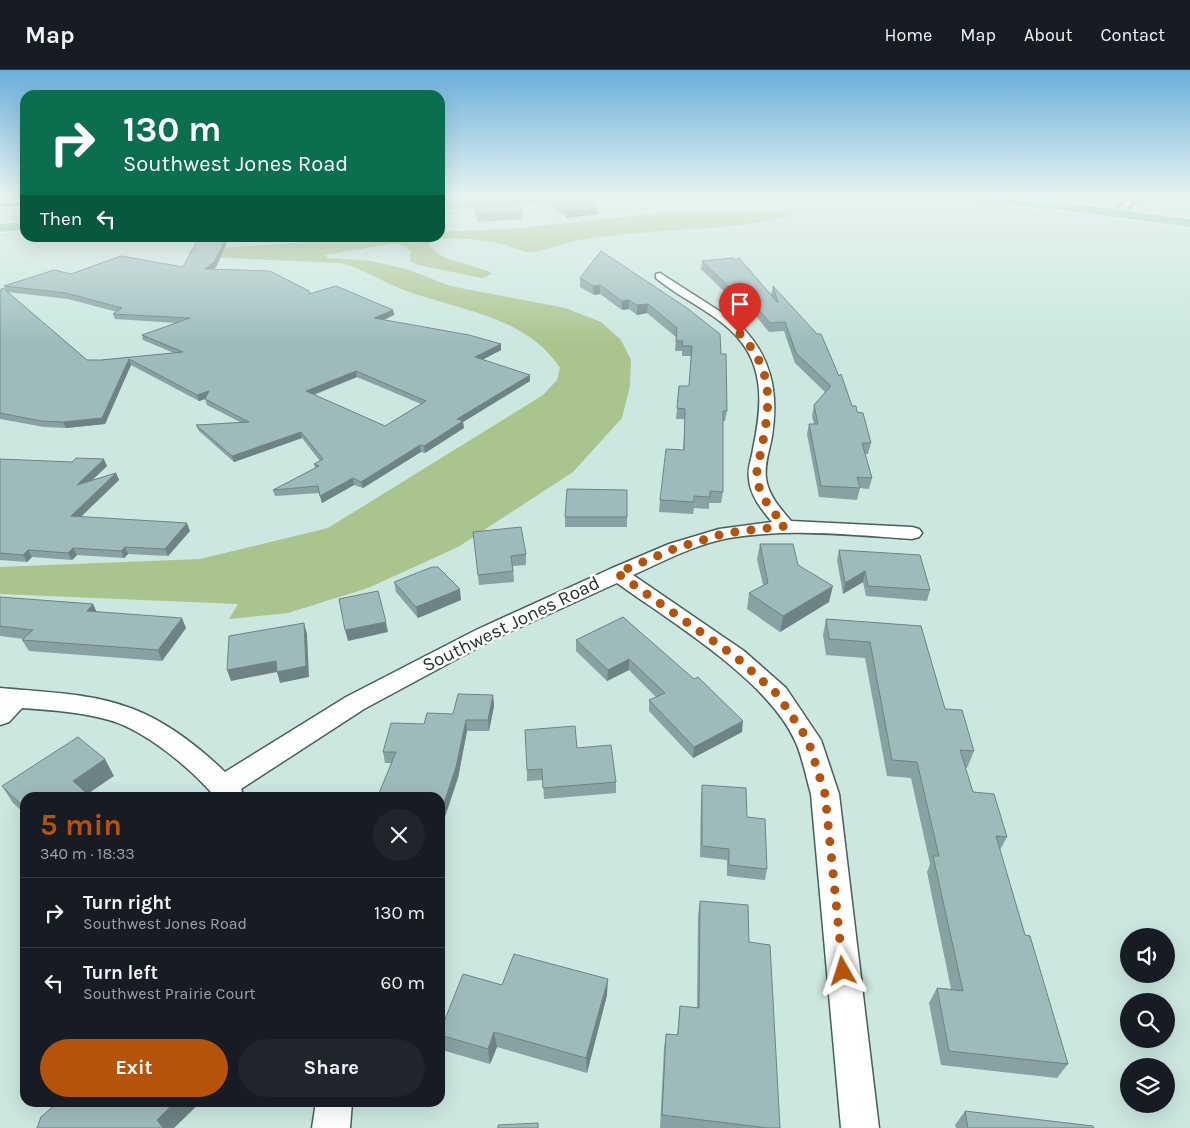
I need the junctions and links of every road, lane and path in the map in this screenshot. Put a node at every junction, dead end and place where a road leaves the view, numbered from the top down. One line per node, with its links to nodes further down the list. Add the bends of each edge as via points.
1 (660, 276): 2 (street, via 729,321 752,347 767,377 769,412 757,476 764,500)
2 (785, 526): 3 (street, Southwest Jones Road); 4 (street, Southwest Jones Road, via 726,533 676,548)
3 (912, 533)
4 (617, 573): 6 (street, Southwest Jones Road, via 484,635 354,703); 9 (street, via 736,657 777,694 808,740 825,794)
5 (5, 704): 6 (street, via 112,712 158,733)
6 (228, 792)
7 (333, 1107): 8 (street)
8 (331, 1128)
9 (860, 1128)

